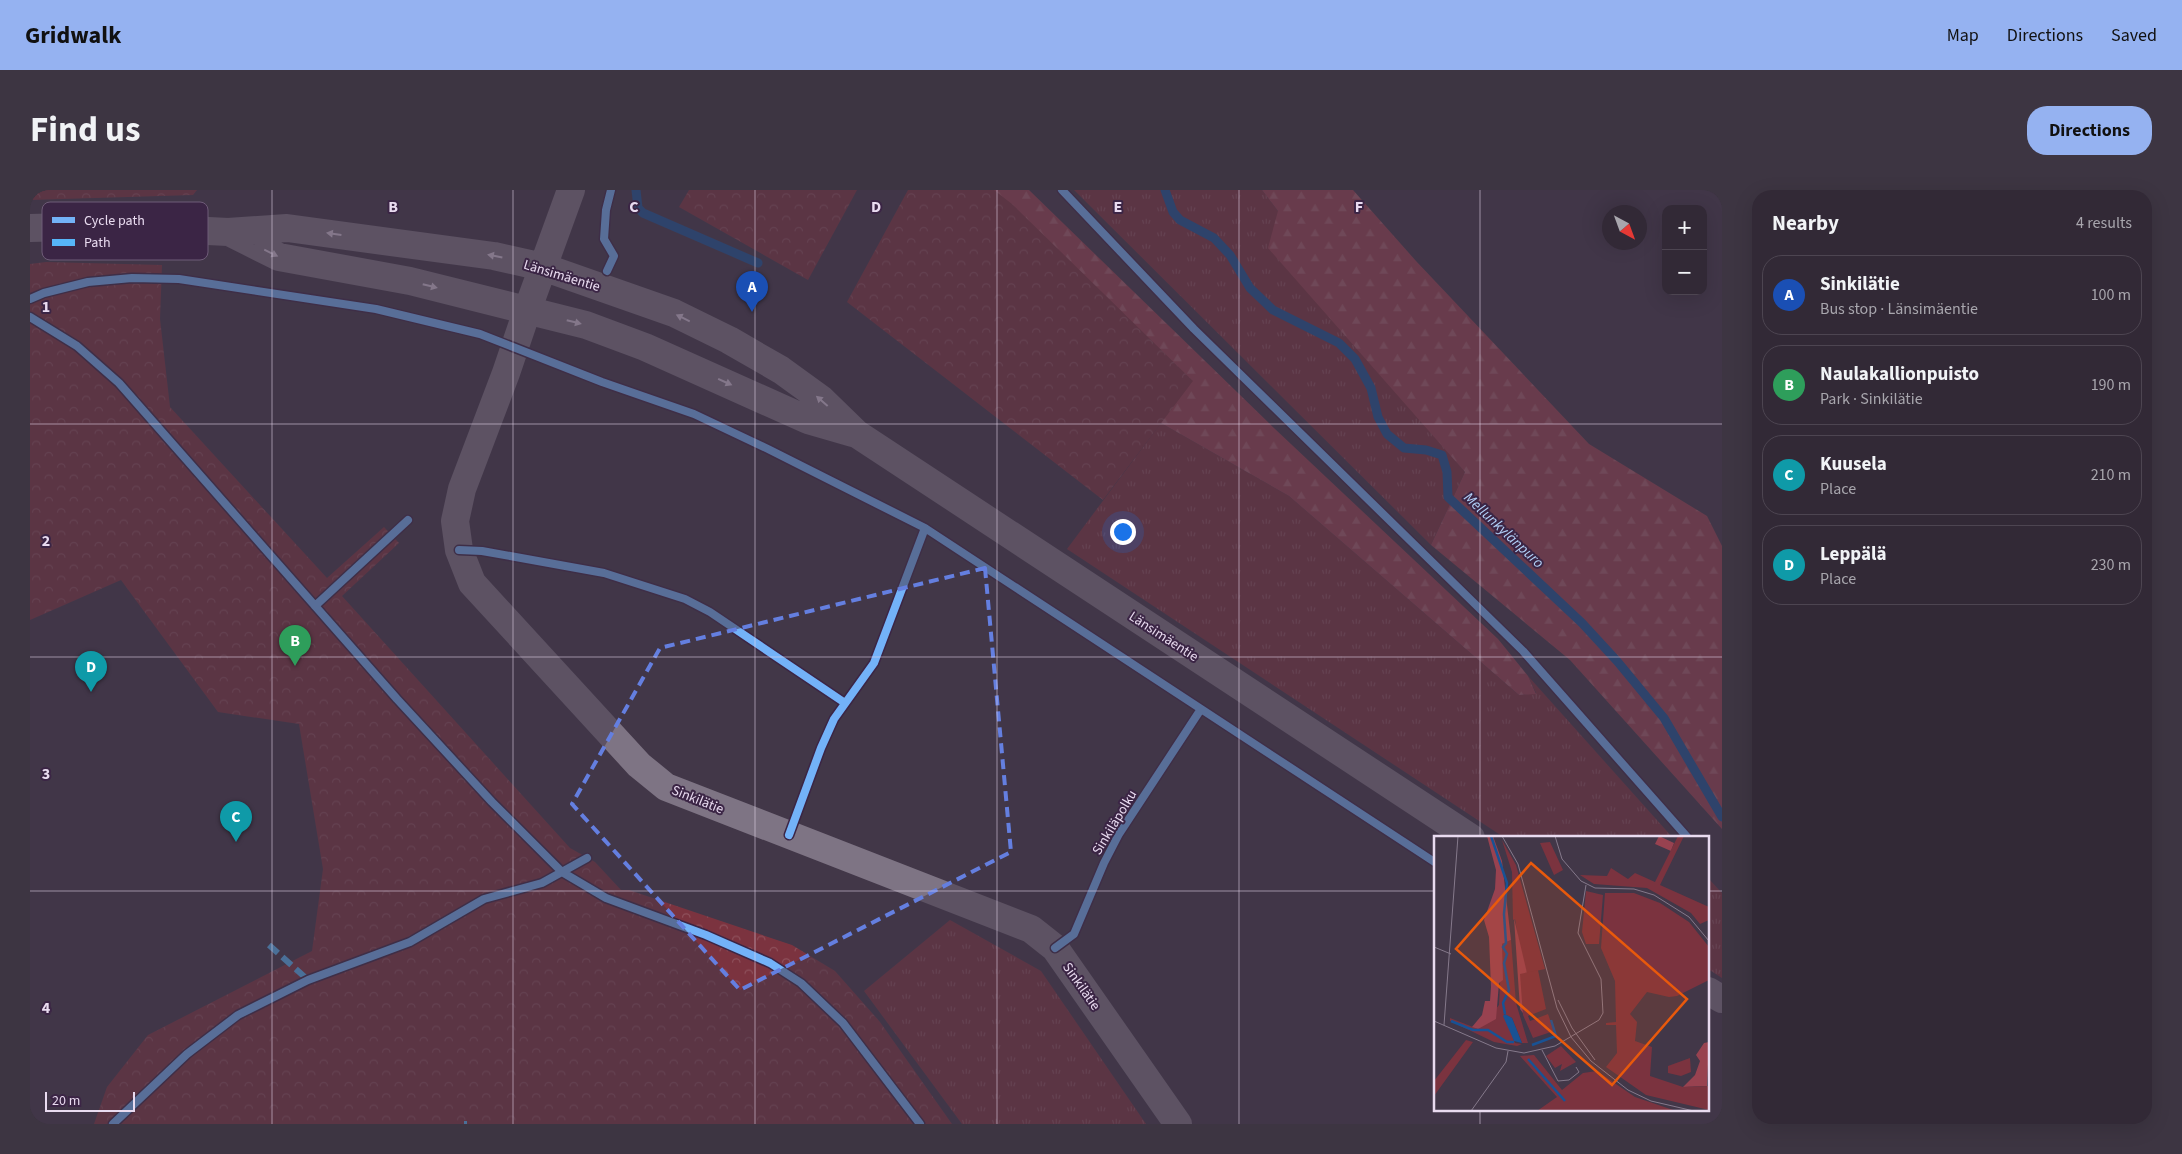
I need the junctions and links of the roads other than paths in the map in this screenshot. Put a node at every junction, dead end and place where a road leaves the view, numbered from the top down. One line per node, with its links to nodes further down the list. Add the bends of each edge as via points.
1 (572, 190): 4 (main road, Sinkilätie)
2 (208, 231): 3 (main road, Länsimäentie)
3 (228, 232): 4 (main road, Länsimäentie, one-way to 3, via 476,253 288,228); 5 (main road, Länsimäentie, one-way to 5, via 279,257 410,281)
4 (543, 267): 5 (main road, Sinkilätie); 6 (main road, Länsimäentie, one-way to 4, via 821,399 781,370 729,340 674,314)
5 (526, 310): 6 (main road, Länsimäentie, one-way to 6, via 586,325 645,347 808,420); 10 (main road, Sinkilätie, via 462,489 456,521 459,550 472,582 639,765 666,787 1031,929 1055,948)
6 (857, 434): 7 (main road, Länsimäentie)
7 (1468, 836)
8 (1710, 992): 9 (main road)
9 (1722, 999)
10 (1178, 1124)

